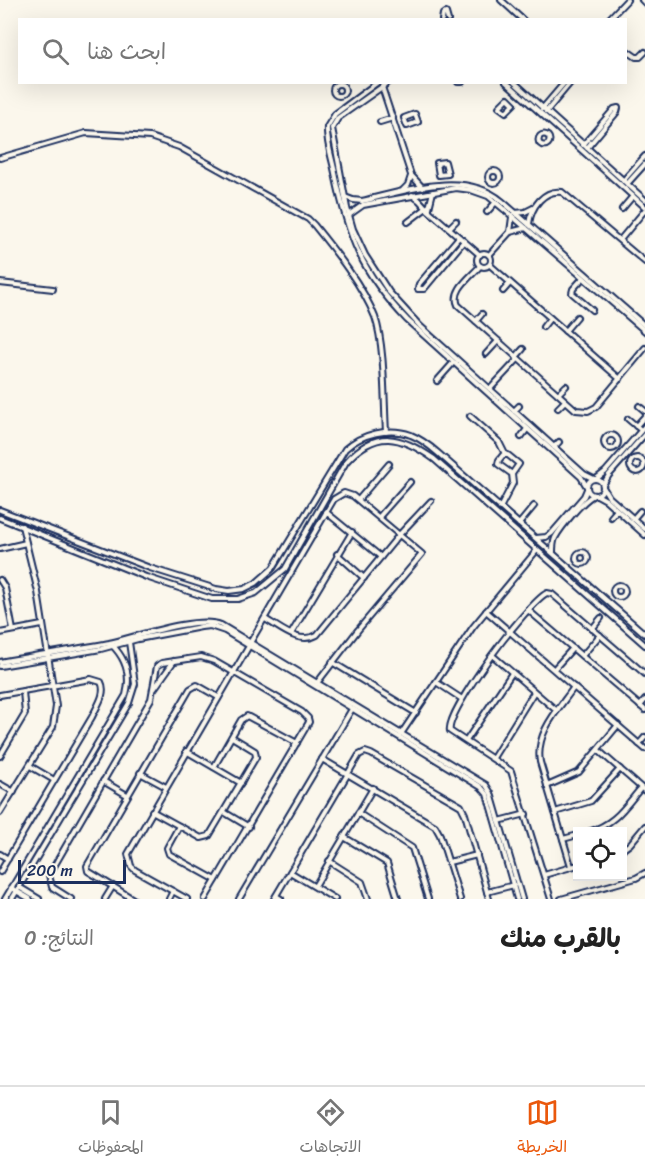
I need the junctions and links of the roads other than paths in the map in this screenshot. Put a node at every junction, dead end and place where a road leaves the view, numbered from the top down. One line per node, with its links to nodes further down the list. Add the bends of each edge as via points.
1 (501, 0): 3 (street)
2 (627, 0): 4 (street)
3 (521, 18)
4 (610, 18)
5 (627, 51): 6 (street, via 636,57)
6 (645, 52)
7 (375, 84): 16 (street)
8 (386, 84): 12 (street)
9 (508, 84): 13 (street)
10 (516, 84): 17 (street)
11 (564, 86): 17 (street)
12 (382, 87): 18 (street); 41 (street, via 338,118 333,126)
13 (518, 93): 15 (street); 23 (street)
14 (342, 96): 16 (street)
15 (511, 101)
16 (348, 104): 82 (street, via 330,118 326,133 348,230 383,293)
17 (544, 110): 25 (street)
18 (393, 118): 19 (street); 22 (street)
19 (380, 122)
20 (405, 122): 22 (street)
21 (605, 123): 25 (street)
22 (395, 126): 30 (street)
23 (555, 127): 24 (street); 29 (street)
24 (548, 135)
25 (585, 147): 29 (street)
26 (645, 156): 33 (street)
27 (0, 158): 103 (street, via 86,133 150,137 179,147 308,219 348,271 375,318)
28 (645, 164): 33 (street)
29 (608, 171): 33 (street); 40 (street)
30 (411, 175): 35 (street); 38 (street)
31 (444, 175): 34 (street)
32 (490, 182): 36 (street)
33 (625, 183): 42 (street)
34 (446, 184): 35 (street); 36 (street)
35 (423, 188): 38 (street)
36 (486, 190): 50 (street)
37 (433, 191): 39 (street); 43 (street, via 466,189); 47 (street)
38 (402, 192): 44 (street)
39 (411, 195): 44 (street); 47 (street)
40 (633, 196): 46 (street); 48 (street)
41 (345, 197): 44 (street); 51 (street)
42 (645, 200)
43 (496, 202): 49 (street); 50 (street)
44 (362, 203): 51 (street)
45 (534, 208): 50 (street); 54 (street); 59 (street, via 547,194 562,192)
46 (645, 208): 59 (street)
47 (428, 209): 53 (street); 55 (street)
48 (622, 209)
49 (487, 212)
50 (514, 214): 54 (street); 56 (street)
51 (349, 215): 82 (street, via 361,247 389,292)
52 (456, 221): 55 (street)
53 (408, 222)
54 (528, 226): 56 (street); 57 (street)
55 (449, 228): 58 (street)
56 (510, 232): 61 (street)
57 (538, 235): 65 (street); 75 (street)
58 (461, 239): 58 (street, via 419,284 418,290 424,289); 60 (street)
59 (620, 240): 62 (street)
60 (480, 255): 61 (street); 64 (street)
61 (489, 255): 63 (street)
62 (645, 262)
63 (490, 265): 64 (street); 67 (street)
64 (480, 266): 74 (street, via 456,296 458,305)
65 (583, 278): 70 (street, via 572,293); 78 (street)
66 (0, 283): 68 (street)
67 (510, 283): 69 (street); 73 (street)
68 (52, 289)
69 (502, 291)
70 (592, 310)
71 (482, 314): 74 (street)
72 (576, 317): 77 (street)
73 (550, 318): 76 (street); 77 (street)
74 (476, 321): 79 (street)
75 (645, 326)
76 (543, 327)
77 (565, 330): 86 (street)
78 (645, 332)
79 (498, 341): 83 (street); 84 (street)
80 (523, 349): 84 (street)
81 (644, 350): 86 (street)
82 (446, 353): 85 (street); 89 (street)
83 (486, 354)
84 (517, 358): 89 (street); 90 (street)
85 (453, 363): 87 (street); 101 (street)
86 (620, 379): 91 (street, via 591,410 579,411)
87 (437, 381)
88 (566, 386): 90 (street)
89 (490, 389): 95 (street)
90 (558, 394): 91 (street)
91 (565, 400): 94 (street)
92 (519, 406): 95 (street)
93 (639, 406): 96 (street)
94 (558, 408)
95 (514, 411): 107 (street)
96 (645, 411)
97 (470, 416): 109 (street, via 499,442)
98 (645, 416): 100 (street)
99 (628, 419): 100 (street)
100 (636, 426): 102 (street)
101 (527, 429): 104 (street); 116 (street, via 581,477)
102 (644, 430): 108 (street)
103 (386, 432): 122 (street, via 410,435 428,445); 138 (street, via 359,439 345,449)
104 (521, 437)
105 (559, 442): 107 (street)
106 (616, 446): 108 (street)
107 (555, 447): 113 (street, via 585,475)
108 (625, 453): 110 (street); 113 (street); 115 (street)
109 (505, 454): 112 (street, via 498,463); 112 (street, via 520,465)
110 (632, 460)
111 (389, 464): 119 (street)
112 (512, 474): 122 (street, via 513,483)
113 (595, 479): 115 (street); 116 (street)
114 (410, 482): 127 (street)
115 (603, 486): 117 (street); 118 (street)
116 (587, 488): 117 (street); 137 (street, via 552,533)
117 (595, 495): 118 (street); 146 (street, via 587,499 556,536)
118 (608, 499): 124 (street); 130 (street)
119 (359, 500): 126 (street, via 349,494 339,495); 127 (street)
120 (431, 501): 135 (street)
121 (534, 506): 131 (street)
122 (500, 508): 131 (street)
123 (0, 510): 140 (street)
124 (617, 510): 128 (street); 136 (street)
125 (640, 511): 130 (street)
126 (326, 512): 134 (street); 143 (street)
127 (379, 517): 135 (street)
128 (611, 517)
129 (0, 518): 132 (street)
130 (633, 519): 133 (street)
131 (519, 524): 137 (street)
132 (22, 526): 139 (street); 147 (street)
133 (645, 529)
134 (352, 532): 148 (street); 149 (street)
135 (399, 535): 149 (street); 181 (street, via 422,554)
136 (645, 535)
137 (536, 538): 146 (street)
138 (291, 541): 141 (street); 145 (street, via 266,576 251,586 225,591)
139 (26, 543): 142 (street); 163 (street)
140 (93, 545): 145 (street); 147 (street)
141 (299, 545): 143 (street); 144 (street, via 346,462 369,443 383,440 405,442 429,455); 150 (street, via 276,579 238,600 212,599)
142 (0, 547)
143 (305, 549): 162 (street)
144 (537, 550): 160 (street); 174 (street)
145 (111, 552): 150 (street)
146 (553, 553): 152 (street)
147 (90, 554): 150 (street)
148 (338, 554): 153 (street); 168 (street)
149 (381, 557): 153 (street)
150 (106, 560)
151 (578, 562): 152 (street)
152 (572, 570): 157 (street)
153 (364, 578): 168 (street, via 317,635 306,639)
154 (0, 580): 156 (street)
155 (615, 595): 157 (street)
156 (8, 602): 158 (street); 165 (street)
157 (609, 602): 169 (street)
158 (0, 603)
159 (528, 610): 164 (street, via 542,595 550,593); 166 (street); 176 (street)
160 (486, 611): 166 (street); 189 (street)
161 (601, 618): 164 (street)
162 (266, 619): 168 (street); 173 (street)
163 (42, 625): 165 (street); 178 (street)
164 (592, 629): 170 (street)
165 (13, 630): 167 (street)
166 (510, 631): 177 (street); 185 (street)
167 (0, 633)
168 (291, 634)
169 (645, 634)
170 (600, 636): 179 (street); 188 (street)
171 (128, 641): 172 (street); 173 (street, via 210,626); 175 (street); 182 (street)
172 (109, 643): 175 (street); 178 (street)
173 (250, 645): 186 (street); 190 (street); 197 (street)
174 (645, 645)
175 (113, 646): 178 (street); 184 (street)
176 (573, 648): 179 (street); 185 (street)
177 (492, 655): 187 (street); 199 (street)
178 (47, 656): 183 (street); 191 (street)
179 (582, 656): 201 (street)
180 (174, 661): 186 (street, via 207,658); 193 (street); 193 (street, via 157,666)
181 (332, 662): 190 (street); 205 (street)
182 (131, 663): 184 (street); 253 (street, via 135,684 129,703)
183 (0, 664)
184 (125, 665): 251 (street, via 126,695)
185 (554, 669): 192 (street)
186 (233, 672): 198 (street); 211 (street, via 305,714 308,726)
187 (512, 673): 195 (street); 210 (street)
188 (645, 674)
189 (436, 682): 199 (street); 205 (street)
190 (317, 683): 197 (street)
191 (53, 686): 194 (street); 219 (street, via 55,722); 224 (street, via 91,679 103,685 98,706)
192 (574, 687): 204 (street); 206 (street)
193 (153, 690): 225 (street)
194 (23, 691): 196 (street); 216 (street, via 24,716)
195 (534, 692): 204 (street); 217 (street)
196 (0, 694)
197 (334, 696): 202 (street); 207 (street)
198 (218, 697): 215 (street); 222 (street, via 197,685 191,686)
199 (462, 699): 210 (street, via 449,727)
200 (645, 700): 201 (street)
201 (640, 706): 203 (street)
202 (352, 709): 218 (street); 249 (street, via 481,787 487,794)
203 (645, 710)
204 (557, 711): 228 (street, via 538,748)
205 (416, 713): 207 (street)
206 (618, 725): 212 (street); 214 (street)
207 (400, 734): 240 (street, via 486,785)
208 (232, 737): 211 (street, via 244,717 250,716); 220 (street); 226 (street, via 256,753)
209 (645, 737): 212 (street)
210 (466, 741): 217 (street)
211 (297, 744): 242 (street)
212 (639, 744): 213 (street)
213 (645, 749)
214 (598, 750): 221 (street); 228 (street, via 575,775)
215 (186, 751): 220 (street); 229 (street)
216 (0, 756)
217 (493, 758): 239 (street, via 513,774)
218 (322, 759): 223 (street); 281 (street)
219 (30, 766): 224 (street); 232 (street)
220 (214, 767): 226 (street)
221 (620, 769): 231 (street); 236 (street, via 591,801)
222 (140, 773): 229 (street); 233 (street)
223 (348, 774): 230 (street); 252 (street, via 359,755 368,752 459,805); 259 (street)
224 (54, 780): 254 (street)
225 (103, 781): 233 (street); 275 (street, via 49,875 52,887)
226 (241, 783): 235 (street)
227 (0, 784): 232 (street)
228 (547, 786): 236 (street)
229 (165, 787): 234 (street)
230 (373, 788): 238 (street); 256 (street, via 435,826)
231 (643, 789): 244 (street)
232 (14, 792): 237 (street)
233 (128, 795): 264 (street, via 87,866 88,871)
234 (152, 811): 241 (street); 268 (street, via 130,849 129,860 135,870)
235 (224, 812): 241 (street, via 205,838); 242 (street)
236 (555, 812): 247 (street)
237 (0, 813)
238 (358, 813): 246 (street); 286 (street, via 412,848)
239 (526, 814): 240 (street); 261 (street)
240 (499, 821): 249 (street)
241 (179, 826): 262 (street, via 167,848 169,854)
242 (249, 826): 262 (street)
243 (645, 826): 248 (street)
244 (603, 827)
245 (573, 836): 247 (street)
246 (344, 837): 255 (street); 285 (street, via 387,863)
247 (563, 839): 257 (street)
248 (627, 846)
249 (505, 849): 263 (street); 290 (street)
250 (0, 854): 254 (street)
251 (31, 855): 253 (street); 266 (street)
252 (477, 855): 256 (street); 269 (street)
253 (36, 858): 267 (street)
254 (8, 859): 258 (street)
255 (329, 861): 265 (street); 284 (street, via 362,882)
256 (448, 862): 287 (street)
257 (571, 866): 261 (street)
258 (0, 872)
259 (290, 872): 265 (street); 270 (street)
260 (645, 873): 292 (street)
261 (544, 875): 291 (street)
262 (216, 880): 280 (street)
263 (513, 885): 269 (street); 289 (street)
264 (113, 886): 276 (street); 277 (street)
265 (315, 886): 283 (street)
266 (11, 888): 267 (street); 271 (street)
267 (18, 889): 272 (street); 273 (street); 274 (street)
268 (173, 891): 278 (street); 279 (street)
269 (487, 892): 288 (street)
270 (275, 897): 282 (street)
271 (5, 899)
272 (12, 899)
273 (30, 899)
274 (39, 899)
275 (71, 899)
276 (105, 899)
277 (133, 899)
278 (169, 899)
279 (187, 899)
280 (205, 899)
281 (239, 899)
282 (281, 899)
283 (335, 899)
284 (368, 899)
285 (398, 899)
286 (428, 899)
287 (459, 899)
288 (489, 899)
289 (517, 899)
290 (522, 899)
291 (551, 899)
292 (561, 899)

